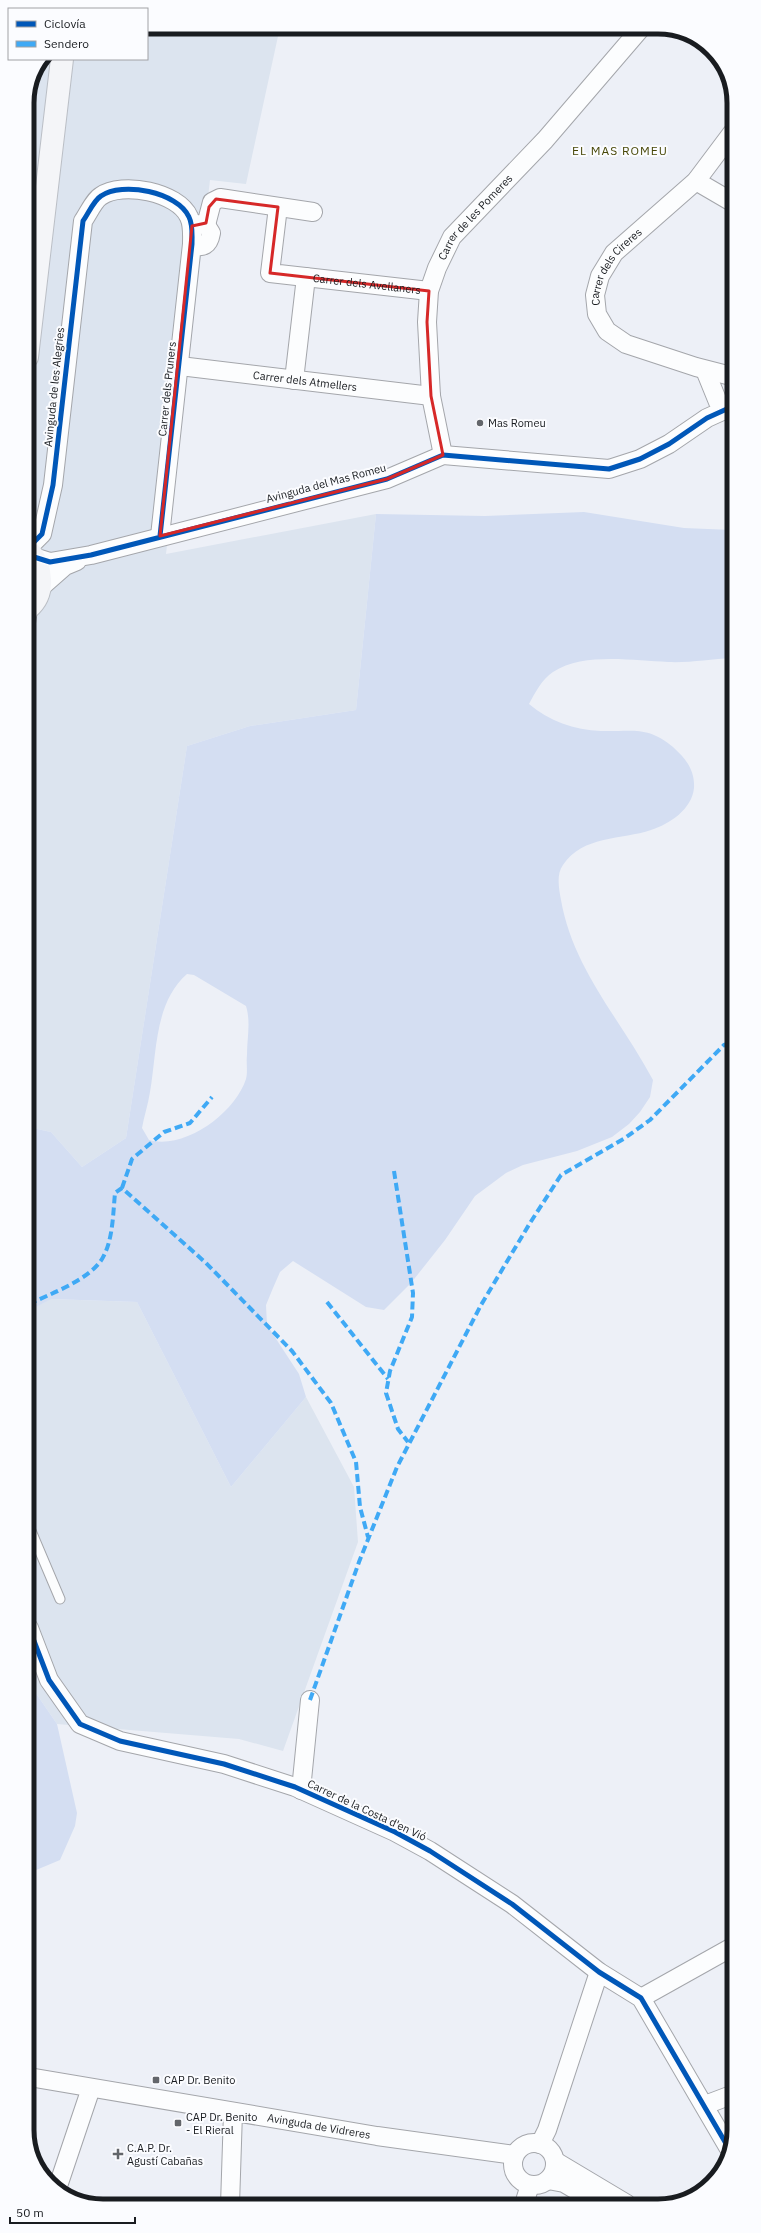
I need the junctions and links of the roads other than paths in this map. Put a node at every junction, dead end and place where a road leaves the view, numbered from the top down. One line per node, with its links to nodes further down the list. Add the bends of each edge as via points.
1 (636, 34): 10 (street, Carrer de les Pomeres, via 545,140 452,237)
2 (62, 60): 11 (main road)
3 (727, 140): 4 (street, Carrer dels Cireres)
4 (696, 181): 5 (street); 13 (street, Carrer dels Cireres, via 614,252 600,276 595,295 597,314 607,331 626,344)
5 (727, 199)
6 (278, 207): 7 (street); 8 (street, via 216,199 209,206); 9 (street, Carrer dels Avellaners, via 270,273)
7 (313, 212)
8 (199, 226): 12 (street, Carrer dels Pruners, via 211,234 205,245 198,247 192,244); 21 (street, Avinguda de les Alegries, via 183,207 144,190 118,189 100,196 83,221 53,485 42,534)
9 (306, 277): 10 (street, Carrer dels Avellaners); 16 (street, Carrer dels Avellaners)
10 (429, 291): 17 (street, Carrer de les Pomeres, via 427,322)
11 (34, 304)
12 (180, 366): 16 (street, Carrer dels Atmellers); 20 (street, Carrer dels Pruners)
13 (706, 370): 14 (street, Carrer dels Cireres); 18 (street)
14 (727, 375)
15 (727, 376): 18 (street, Avinguda del Mas Romeu, via 718,382)
16 (294, 380): 17 (street, Carrer dels Atmellers)
17 (431, 396): 19 (street, Carrer de les Pomeres)
18 (723, 402): 19 (street, Avinguda del Mas Romeu, via 707,418 669,444 640,459 609,469)
19 (443, 455): 20 (street, Avinguda del Mas Romeu, via 387,479)
20 (160, 536): 23 (street, Avinguda del Mas Romeu)
21 (34, 546)
22 (34, 554): 23 (street, Avinguda del Mas Romeu, via 50,562)
23 (91, 555): 25 (street, Avinguda del Mas Romeu, via 65,566)
24 (34, 560): 25 (main road, via 39,569)
25 (34, 600)
26 (34, 1538): 27 (lane)
27 (60, 1598)
28 (34, 1641): 30 (street, Carrer de la Costa d'en Vió, via 49,1680 80,1724 120,1741 224,1764)
29 (310, 1700): 30 (street)
30 (301, 1790): 32 (street, Carrer de la Costa d'en Vió, via 395,1832 430,1851 512,1904)
31 (727, 1950): 33 (street)
32 (599, 1972): 33 (street, Carrer de la Costa d'en Vió); 40 (street, via 547,2130)
33 (641, 1998): 37 (street, Carrer de la Costa d'en Vió)
34 (34, 2078): 35 (street, Avinguda de Vidreres)
35 (91, 2088): 38 (street, Avinguda de Vidreres); 44 (street)
36 (727, 2097): 37 (street)
37 (705, 2105): 39 (street, Carrer de la Costa d'en Vió)
38 (233, 2112): 41 (street, Avinguda de Vidreres); 46 (street)
39 (725, 2141)
40 (540, 2144): 41 (street, via 523,2145); 42 (street, via 550,2151)
41 (514, 2155): 45 (street, via 512,2168 518,2179)
42 (555, 2161): 43 (street, via 554,2172); 49 (street)
43 (548, 2180): 45 (street, via 540,2185); 48 (street, via 564,2183)
44 (59, 2183)
45 (530, 2185): 47 (street)
46 (230, 2199)
47 (526, 2199)
48 (591, 2199)
49 (619, 2199)

